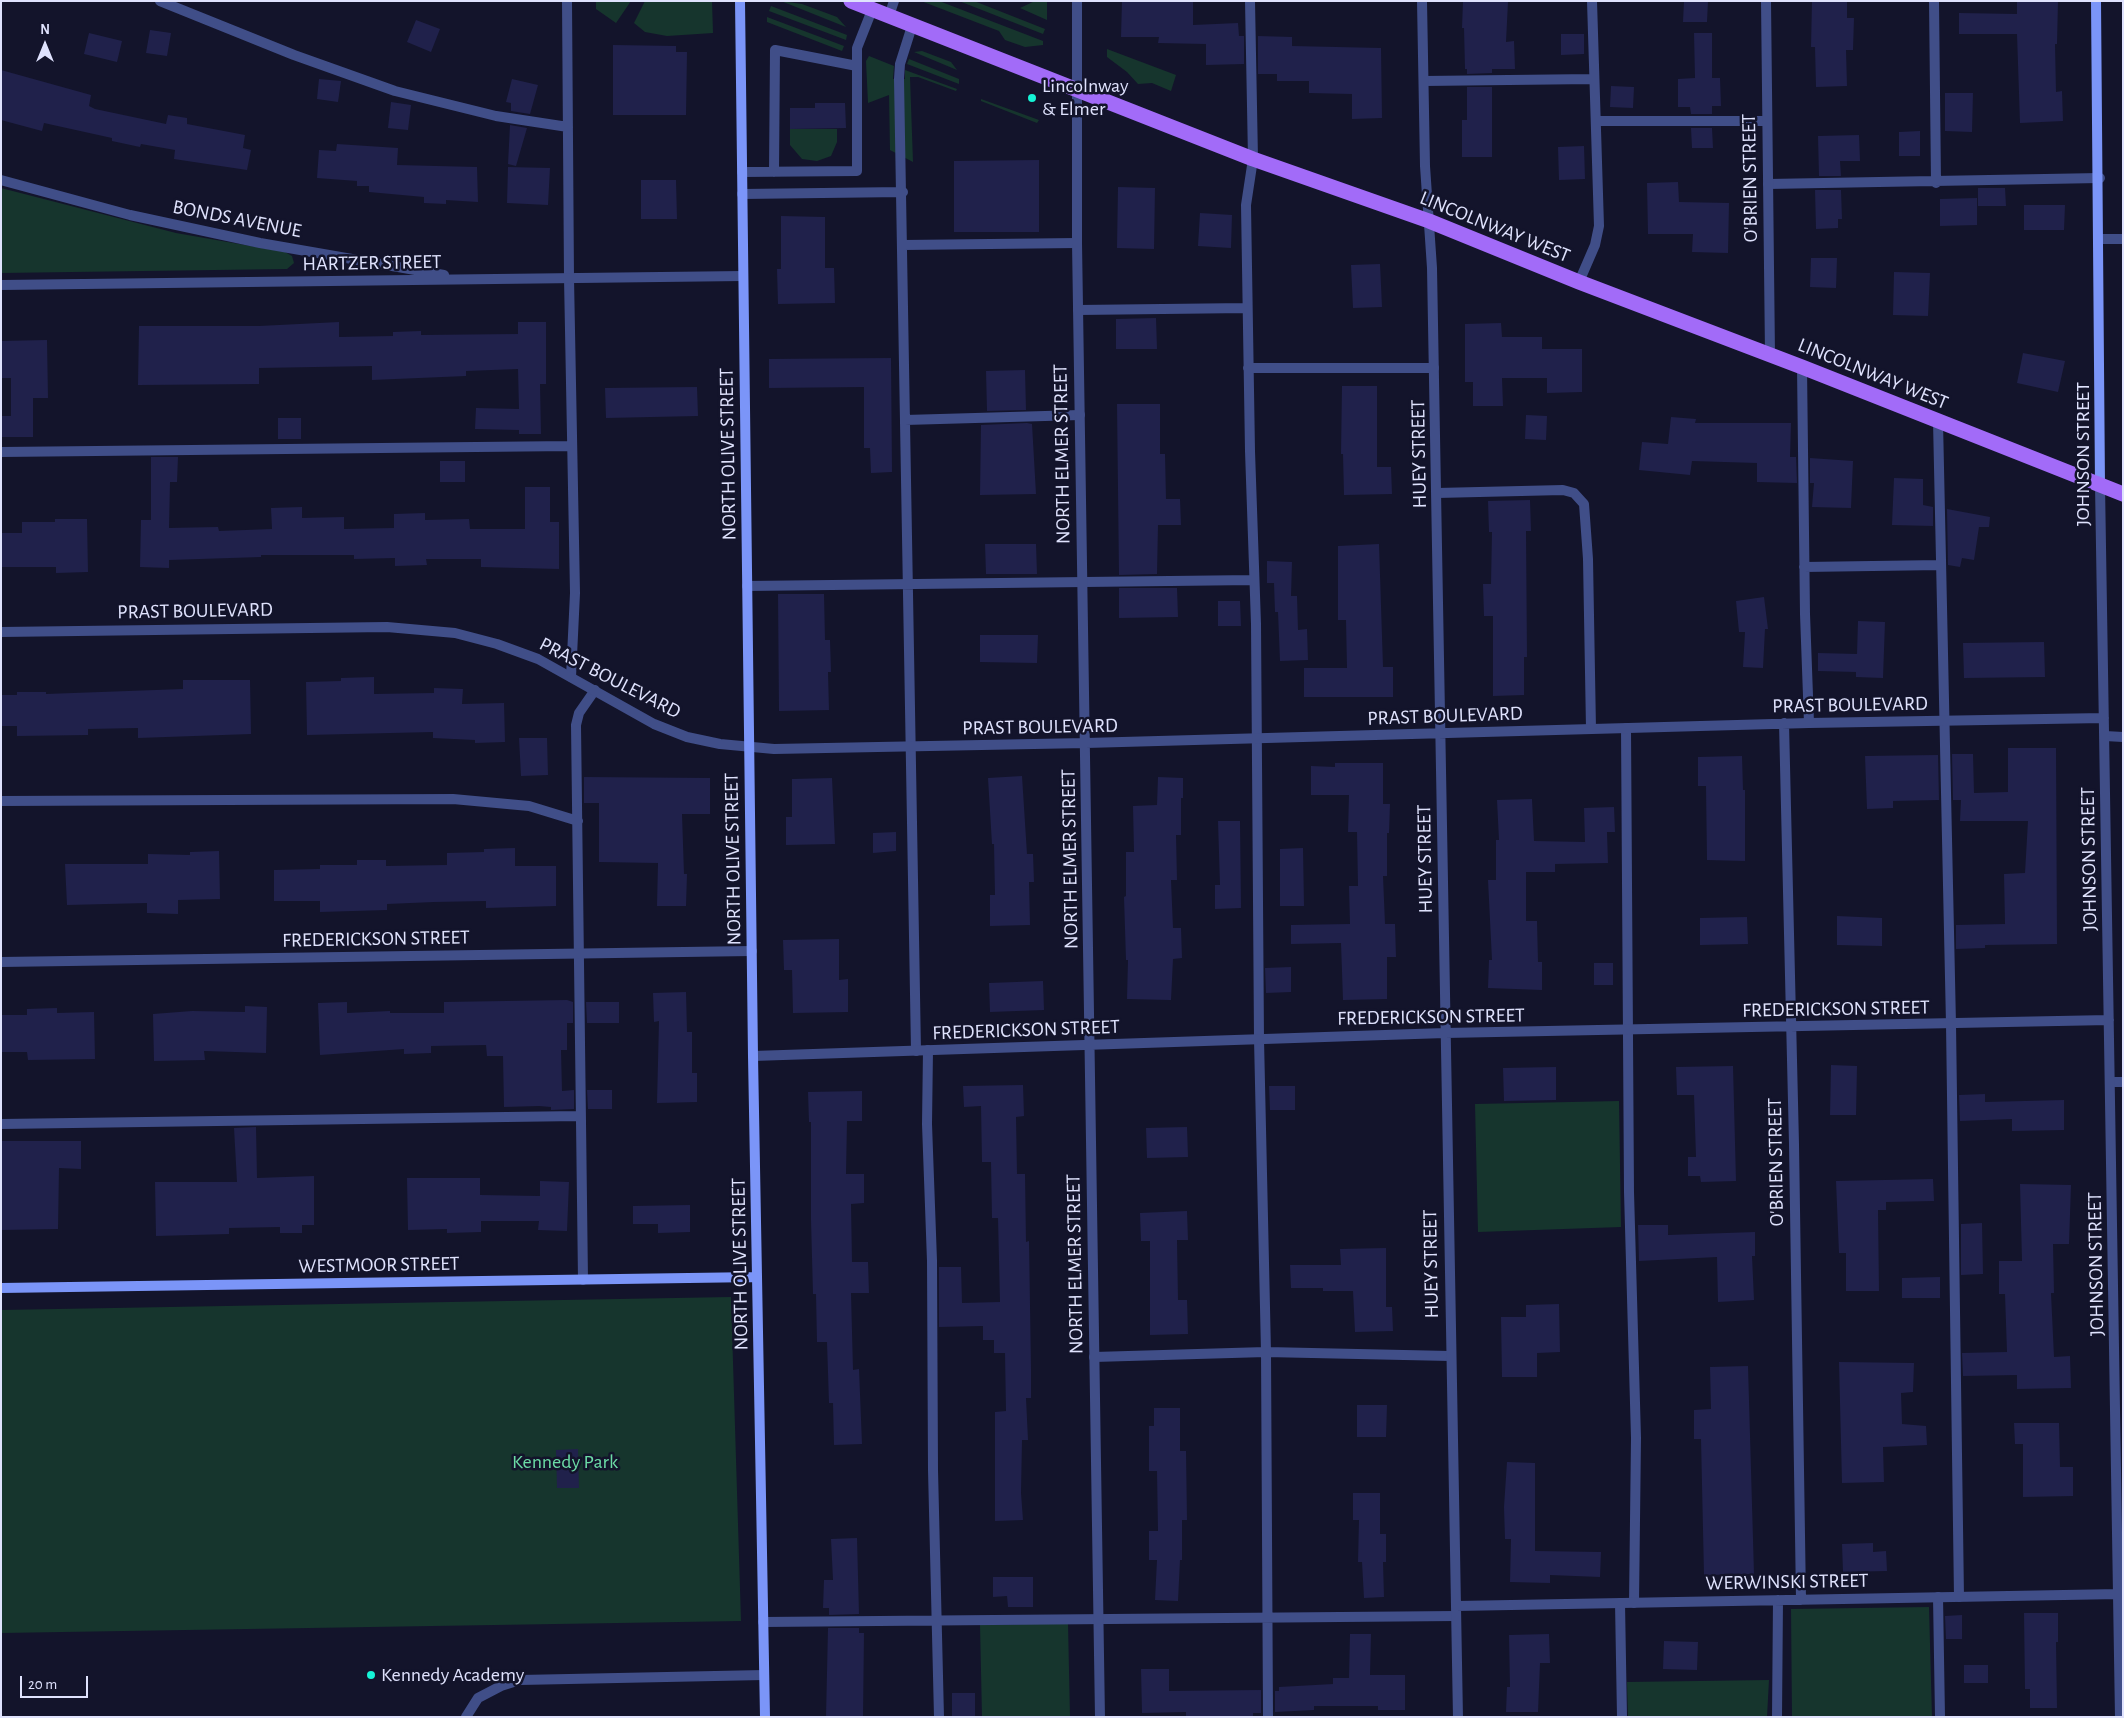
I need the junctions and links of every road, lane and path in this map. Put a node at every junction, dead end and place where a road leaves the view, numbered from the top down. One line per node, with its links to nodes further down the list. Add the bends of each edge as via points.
1 (160, 1): 22 (street, via 294,55 395,91 496,116)
2 (567, 1): 22 (street)
3 (740, 1): 24 (street, NORTH OLIVE STREET)
4 (851, 1): 13 (main road, LINCOLNWAY WEST)
5 (894, 1): 14 (street)
6 (1077, 1): 19 (street, NORTH ELMER STREET)
7 (1250, 1): 23 (street)
8 (1422, 1): 18 (street, HUEY STREET)
9 (1592, 1): 17 (street)
10 (1766, 1): 21 (street, O'BRIEN STREET)
11 (1934, 1): 28 (street)
12 (2096, 1): 26 (street, JOHNSON STREET)
13 (872, 10): 14 (main road, LINCOLNWAY WEST); 16 (street, via 857,48)
14 (889, 16): 15 (main road, LINCOLNWAY WEST)
15 (912, 26): 19 (main road, LINCOLNWAY WEST); 30 (street, via 900,64)
16 (857, 66): 25 (street, via 857,171); 25 (street, via 775,50)
17 (1593, 79): 18 (street); 20 (street)
18 (1424, 81): 32 (street, HUEY STREET)
19 (1077, 91): 23 (main road, LINCOLNWAY WEST); 35 (street, NORTH ELMER STREET)
20 (1596, 121): 21 (street); 40 (street, via 1599,226 1595,245)
21 (1767, 121): 29 (street, O'BRIEN STREET)
22 (568, 127): 38 (street)
23 (1253, 159): 32 (main road, LINCOLNWAY WEST); 42 (street, via 1246,205)
24 (742, 172): 25 (street); 31 (street, NORTH OLIVE STREET)
25 (774, 172)
26 (2100, 178): 28 (street); 33 (street, JOHNSON STREET)
27 (1, 180): 39 (street, BONDS AVENUE, via 241,239)
28 (1936, 183): 29 (street)
29 (1768, 184): 44 (street, O'BRIEN STREET)
30 (903, 192): 31 (street); 36 (street)
31 (742, 194): 37 (street, NORTH OLIVE STREET)
32 (1429, 220): 40 (main road, LINCOLNWAY WEST); 47 (street, HUEY STREET)
33 (2100, 238): 34 (street); 53 (street, JOHNSON STREET)
34 (2123, 238)
35 (1077, 243): 36 (street); 43 (street, NORTH ELMER STREET)
36 (903, 245): 49 (street)
37 (743, 276): 38 (street, HARTZER STREET); 61 (street, NORTH OLIVE STREET)
38 (569, 278): 39 (street, HARTZER STREET); 51 (street)
39 (469, 280): 41 (street, HARTZER STREET)
40 (1579, 282): 44 (main road, LINCOLNWAY WEST)
41 (1, 285)
42 (1247, 308): 43 (street); 46 (street)
43 (1078, 310): 48 (street, NORTH ELMER STREET)
44 (1770, 355): 45 (main road, LINCOLNWAY WEST)
45 (1802, 367): 50 (main road, LINCOLNWAY WEST); 57 (street)
46 (1248, 368): 47 (street); 58 (street)
47 (1434, 368): 54 (street, HUEY STREET)
48 (1080, 415): 49 (street); 59 (street, NORTH ELMER STREET)
49 (905, 420): 60 (street)
50 (1938, 421): 53 (main road, LINCOLNWAY WEST); 56 (street)
51 (571, 446): 52 (street); 63 (street, via 575,593)
52 (1, 452)
53 (2100, 485): 55 (main road, LINCOLNWAY WEST); 65 (street, JOHNSON STREET)
54 (1437, 493): 70 (street, via 1563,490 1574,493 1584,504); 71 (street, HUEY STREET)
55 (2123, 494)
56 (1942, 565): 57 (street); 66 (street)
57 (1804, 567): 67 (street)
58 (1254, 580): 59 (street); 74 (street)
59 (1082, 583): 60 (street); 75 (street, NORTH ELMER STREET)
60 (909, 585): 61 (street); 77 (street)
61 (747, 586): 76 (street, NORTH OLIVE STREET)
62 (1, 632): 63 (street, PRAST BOULEVARD, via 421,628 497,644 538,659)
63 (571, 676): 64 (street, PRAST BOULEVARD)
64 (595, 690): 76 (street, PRAST BOULEVARD, via 654,724 687,737); 79 (street, via 579,713 576,725)
65 (2104, 718): 66 (street, PRAST BOULEVARD); 72 (street, JOHNSON STREET)
66 (1945, 720): 67 (street, PRAST BOULEVARD); 84 (street)
67 (1809, 723): 68 (street, PRAST BOULEVARD)
68 (1784, 724): 69 (street, PRAST BOULEVARD); 85 (street, O'BRIEN STREET)
69 (1626, 728): 70 (street, PRAST BOULEVARD); 86 (street)
70 (1591, 729): 71 (street, PRAST BOULEVARD)
71 (1441, 734): 74 (street, PRAST BOULEVARD); 87 (street, HUEY STREET)
72 (2105, 736): 73 (street); 83 (street, JOHNSON STREET)
73 (2123, 737)
74 (1256, 738): 75 (street, PRAST BOULEVARD); 88 (street)
75 (1086, 743): 77 (street, PRAST BOULEVARD); 89 (street, NORTH ELMER STREET)
76 (749, 747): 77 (street, PRAST BOULEVARD); 80 (street, NORTH OLIVE STREET)
77 (912, 747): 91 (street)
78 (1, 801): 79 (street, via 453,798 529,806)
79 (578, 822): 81 (street)
80 (752, 951): 81 (street, FREDERICKSON STREET); 92 (street, NORTH OLIVE STREET)
81 (580, 954): 82 (street, FREDERICKSON STREET); 95 (street)
82 (1, 962)
83 (2110, 1020): 84 (street, FREDERICKSON STREET); 93 (street, JOHNSON STREET)
84 (1951, 1024): 85 (street, FREDERICKSON STREET); 107 (street)
85 (1792, 1027): 86 (street, FREDERICKSON STREET); 109 (street, O'BRIEN STREET)
86 (1629, 1031): 87 (street, FREDERICKSON STREET); 111 (street, via 1629,1192 1636,1438)
87 (1445, 1033): 88 (street, FREDERICKSON STREET); 102 (street, HUEY STREET)
88 (1260, 1039): 89 (street, FREDERICKSON STREET); 101 (street)
89 (1090, 1046): 90 (street, FREDERICKSON STREET); 103 (street, NORTH ELMER STREET)
90 (928, 1050): 91 (street, FREDERICKSON STREET); 115 (street)
91 (916, 1051): 92 (street, FREDERICKSON STREET)
92 (753, 1056): 98 (street, NORTH OLIVE STREET)
93 (2111, 1082): 94 (street); 97 (street, JOHNSON STREET)
94 (2123, 1082)
95 (579, 1116): 96 (street); 99 (street)
96 (1, 1124)
97 (2118, 1259): 104 (street, JOHNSON STREET)
98 (757, 1277): 99 (street, WESTMOOR STREET); 116 (street, NORTH OLIVE STREET)
99 (583, 1280): 100 (street, WESTMOOR STREET)
100 (1, 1288)
101 (1266, 1352): 102 (street); 103 (street); 113 (street)
102 (1450, 1356): 112 (street, HUEY STREET)
103 (1094, 1357): 114 (street, NORTH ELMER STREET)
104 (2120, 1430): 105 (street, JOHNSON STREET)
105 (2119, 1594): 107 (street, WERWINSKI STREET); 127 (street, JOHNSON STREET)
106 (1938, 1597): 107 (street, WERWINSKI STREET); 109 (street, WERWINSKI STREET); 126 (street)
107 (1959, 1597)
108 (1778, 1600): 109 (street, WERWINSKI STREET); 111 (street, WERWINSKI STREET); 125 (street)
109 (1800, 1600)
110 (1620, 1602): 111 (street, WERWINSKI STREET); 112 (street, WERWINSKI STREET); 124 (street)
111 (1634, 1602)
112 (1456, 1611): 113 (street, WERWINSKI STREET); 123 (street, HUEY STREET)
113 (1266, 1617): 114 (street, WERWINSKI STREET); 122 (street)
114 (1098, 1618): 115 (street, WERWINSKI STREET); 121 (street, NORTH ELMER STREET)
115 (937, 1619): 116 (street, WERWINSKI STREET); 120 (street)
116 (763, 1622): 117 (street, NORTH OLIVE STREET)
117 (764, 1675): 118 (street, via 520,1680 478,1698); 119 (street, NORTH OLIVE STREET)
118 (466, 1717)
119 (765, 1717)
120 (939, 1717)
121 (1100, 1717)
122 (1268, 1717)
123 (1458, 1717)
124 (1622, 1717)
125 (1777, 1717)
126 (1940, 1717)
127 (2120, 1717)

